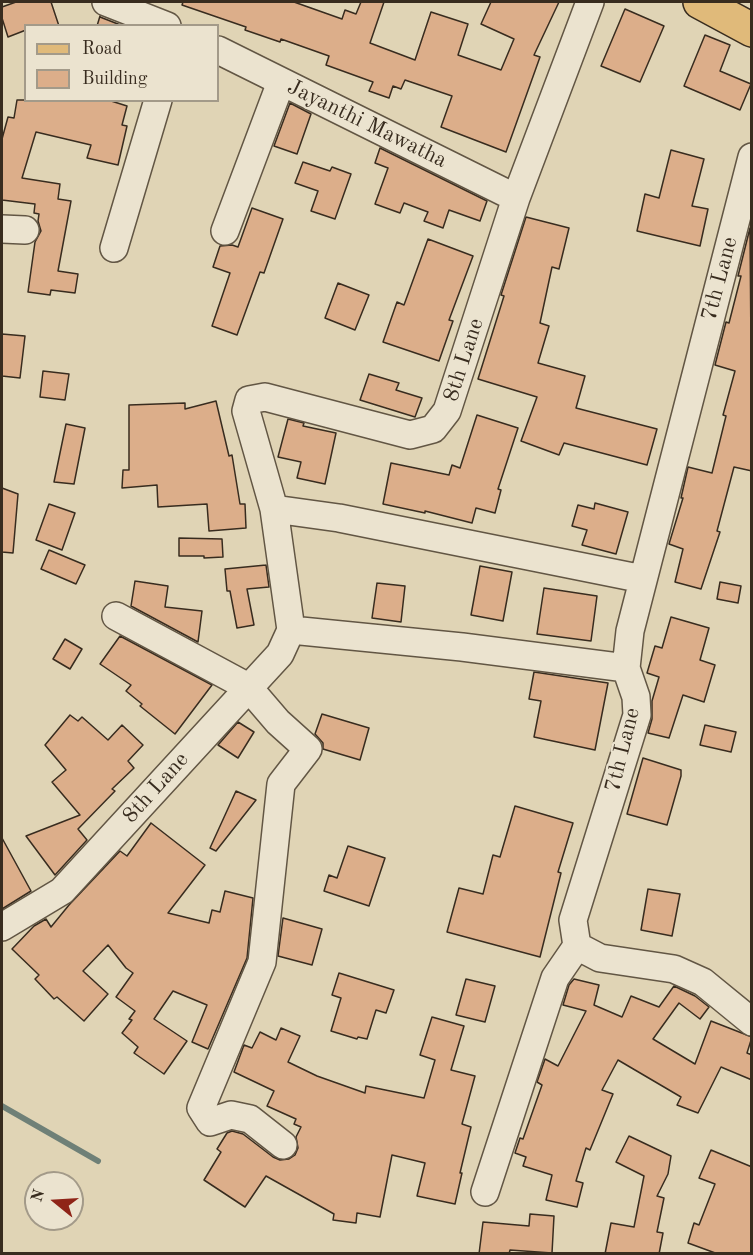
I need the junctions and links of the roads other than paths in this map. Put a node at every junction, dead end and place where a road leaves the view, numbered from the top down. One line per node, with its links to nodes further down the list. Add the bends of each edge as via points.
1 (106, 2): 4 (street)
2 (590, 2): 10 (street, 8th Lane)
3 (700, 2): 5 (main road)
4 (163, 16)
5 (752, 30)
6 (219, 51): 7 (street, Jayanthi Mawatha)
7 (281, 82): 10 (street, Jayanthi Mawatha); 11 (street)
8 (157, 102): 12 (street)
9 (752, 157): 14 (street, 7th Lane)
10 (516, 198): 13 (street, 8th Lane, via 447,411 433,429 410,435 265,397 249,400 246,411)
11 (225, 231)
12 (114, 248)
13 (274, 509): 14 (street, via 339,518); 16 (street, 8th Lane)
14 (643, 579): 17 (street, 7th Lane, via 630,631)
15 (116, 616): 18 (street)
16 (291, 630): 17 (street); 18 (street, 8th Lane, via 280,654)
17 (626, 668): 20 (street, 7th Lane, via 636,697 637,715 573,920)
18 (248, 687): 19 (street, 8th Lane, via 62,891); 22 (street, via 308,749 281,784 262,962 201,1108 210,1122 231,1115 250,1119)
19 (2, 927)
20 (577, 946): 21 (street, via 600,958 674,969 703,982); 23 (street, via 555,978)
21 (752, 1022)
22 (283, 1144)
23 (485, 1192)

